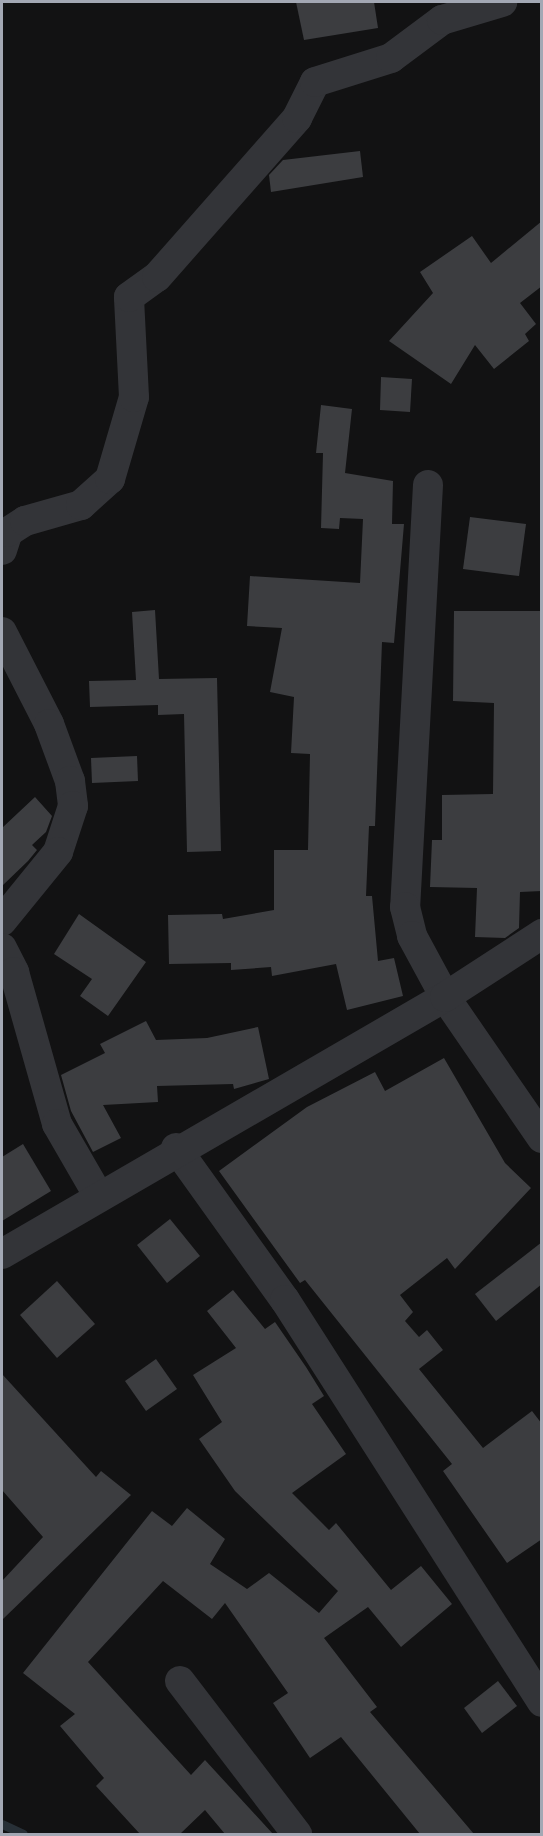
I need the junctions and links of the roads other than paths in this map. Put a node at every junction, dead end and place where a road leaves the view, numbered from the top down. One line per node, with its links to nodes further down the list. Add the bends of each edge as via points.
1 (502, 2): 3 (street, via 442,20 391,58 315,82 297,118 157,277 129,297 134,397 110,479 81,505 25,521 8,532)
2 (428, 485): 8 (street, via 405,907 412,936)
3 (2, 550)
4 (2, 633): 5 (street, via 49,724 70,781 73,806 58,852)
5 (2, 921)
6 (542, 934): 8 (street)
7 (2, 948): 11 (street, via 14,972 57,1124)
8 (445, 997): 9 (street); 10 (street)
9 (542, 1138)
10 (176, 1148): 11 (street); 14 (street, via 285,1300)
11 (98, 1195): 12 (street)
12 (2, 1254)
13 (180, 1681): 15 (street)
14 (542, 1702)
15 (297, 1834)

